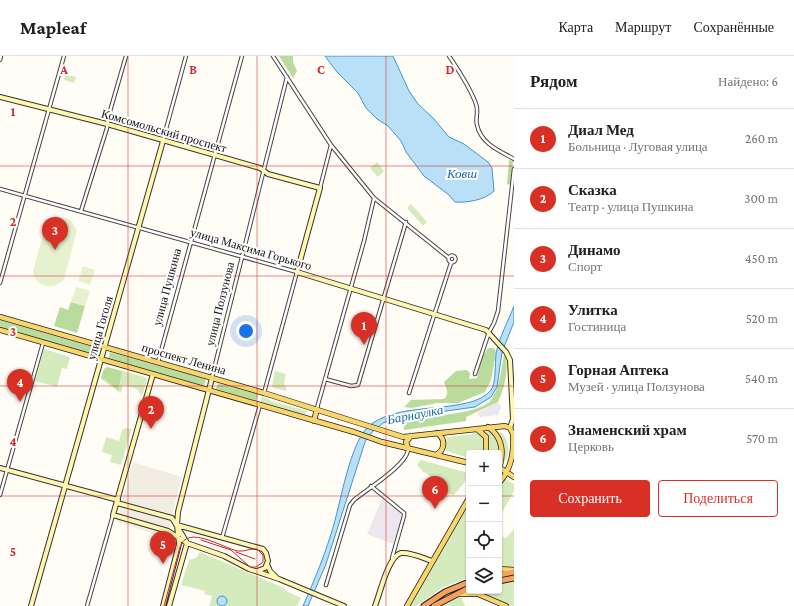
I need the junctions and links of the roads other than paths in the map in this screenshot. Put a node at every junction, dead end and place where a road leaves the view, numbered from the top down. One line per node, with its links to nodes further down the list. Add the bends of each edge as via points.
1 (1, 56): 8 (street)
2 (64, 56): 11 (street)
3 (126, 56): 12 (street)
4 (186, 56): 13 (street, улица Гоголя)
5 (242, 56): 15 (street, улица Пушкина)
6 (273, 56): 9 (street)
7 (449, 56): 16 (street, via 477,106 479,131 491,147)
8 (0, 60)
9 (287, 77): 14 (street); 18 (street, улица Ползунова)
10 (0, 97): 11 (street, Комсомольский проспект)
11 (48, 111): 12 (street, Комсомольский проспект); 21 (street)
12 (107, 124): 13 (street, Комсомольский проспект); 23 (street)
13 (162, 141): 15 (street, Комсомольский проспект); 25 (street, улица Гоголя)
14 (331, 145): 19 (street); 22 (street)
15 (214, 156): 18 (street, Комсомольский проспект); 26 (street, улица Пушкина)
16 (514, 159)
17 (514, 169): 37 (street, via 498,311)
18 (264, 171): 19 (street, Комсомольский проспект); 27 (street, улица Ползунова)
19 (320, 188): 30 (street)
20 (0, 189): 21 (street, улица Максима Горького)
21 (24, 196): 23 (street, улица Максима Горького); 31 (street)
22 (374, 198): 24 (street); 32 (street)
23 (81, 211): 25 (street, улица Максима Горького)
24 (406, 222): 28 (street); 33 (street)
25 (138, 228): 26 (street, улица Максима Горького); 39 (street, улица Гоголя)
26 (190, 242): 27 (street, улица Максима Горького); 41 (street, улица Пушкина)
27 (242, 257): 30 (street, улица Максима Горького); 44 (street, улица Ползунова)
28 (449, 258): 29 (street); 29 (street, via 456,258 455,262)
29 (451, 263): 34 (street)
30 (297, 272): 32 (street, улица Максима Горького); 47 (street)
31 (0, 283)
32 (351, 288): 33 (street, улица Максима Горького); 45 (street)
33 (383, 297): 34 (street, улица Максима Горького); 45 (street, via 358,384 351,386)
34 (435, 313): 37 (street, улица Максима Горького, via 476,325); 48 (street)
35 (0, 317): 39 (main road, проспект Ленина)
36 (0, 330): 38 (main road, проспект Ленина)
37 (489, 332): 43 (street); 54 (street, улица Максима Горького, via 506,352 511,364 513,419)
38 (43, 343): 40 (main road, проспект Ленина); 68 (street)
39 (105, 347): 40 (street, улица Гоголя); 41 (main road, проспект Ленина)
40 (101, 360): 42 (main road, проспект Ленина); 73 (street, улица Гоголя)
41 (158, 362): 44 (main road, проспект Ленина)
42 (153, 374): 46 (main road, проспект Ленина); 76 (street)
43 (475, 374)
44 (212, 378): 46 (street, улица Ползунова); 47 (main road, проспект Ленина)
45 (325, 379): 50 (street)
46 (209, 390): 49 (main road, проспект Ленина); 79 (street, улица Ползунова)
47 (264, 393): 50 (main road, проспект Ленина)
48 (408, 393)
49 (260, 405): 51 (main road, проспект Ленина); 82 (street)
50 (317, 409): 51 (main road); 57 (main road, проспект Ленина, via 391,434)
51 (314, 421): 58 (main road, проспект Ленина)
52 (488, 427): 53 (main road, проспект Ленина); 54 (main road, проспект Ленина); 60 (main road, via 497,434 502,444)
53 (477, 428): 55 (main road, проспект Ленина); 59 (main road, via 486,437)
54 (510, 428): 56 (main road)
55 (437, 433): 57 (main road, проспект Ленина); 61 (main road, via 443,446)
56 (514, 435): 65 (main road)
57 (411, 436): 58 (main road, via 406,442)
58 (408, 448): 61 (main road, проспект Ленина); 74 (street, via 408,454 402,463)
59 (486, 450)
60 (501, 450)
61 (436, 455): 62 (main road, проспект Ленина)
62 (460, 461): 63 (main road, проспект Ленина); 64 (main road)
63 (466, 462)
64 (466, 465)
65 (512, 467): 67 (main road); 70 (main road)
66 (0, 468): 68 (street)
67 (502, 469)
68 (7, 470): 73 (street); 75 (street)
69 (502, 470): 70 (main road)
70 (507, 473): 71 (main road); 72 (main road)
71 (514, 477)
72 (502, 479)
73 (65, 485): 76 (street); 98 (street, улица Гоголя)
74 (371, 486): 84 (street, via 404,512); 95 (street, via 350,505)
75 (0, 495)
76 (118, 501): 78 (street); 79 (street, via 172,518)
77 (466, 503): 85 (main road)
78 (113, 515): 80 (street); 99 (street)
79 (177, 525): 80 (street); 81 (street, улица Ползунова); 82 (street); 83 (street)
80 (168, 531): 81 (street)
81 (178, 537): 83 (street); 100 (street, улица Ползунова, via 179,544)
82 (222, 538): 86 (street, via 258,546 266,553)
83 (188, 544): 89 (street); 101 (street)
84 (392, 559): 85 (street, via 404,553); 103 (street)
85 (432, 561): 104 (main road)
86 (267, 564): 89 (street); 92 (street, via 270,571)
87 (502, 569): 88 (main road)
88 (514, 571): 90 (highway)
89 (256, 572): 92 (street)
90 (502, 574)
91 (514, 578): 93 (highway)
92 (279, 579): 102 (street)
93 (502, 580)
94 (466, 583): 105 (highway, via 445,592)
95 (326, 585)
96 (466, 589): 97 (highway)
97 (448, 598): 106 (highway); 107 (main road, via 466,593 478,594)
98 (31, 606)
99 (87, 606)
100 (162, 606)
101 (169, 606)
102 (344, 606)
103 (375, 606)
104 (407, 606)
105 (424, 606)
106 (434, 606)
107 (506, 606)

